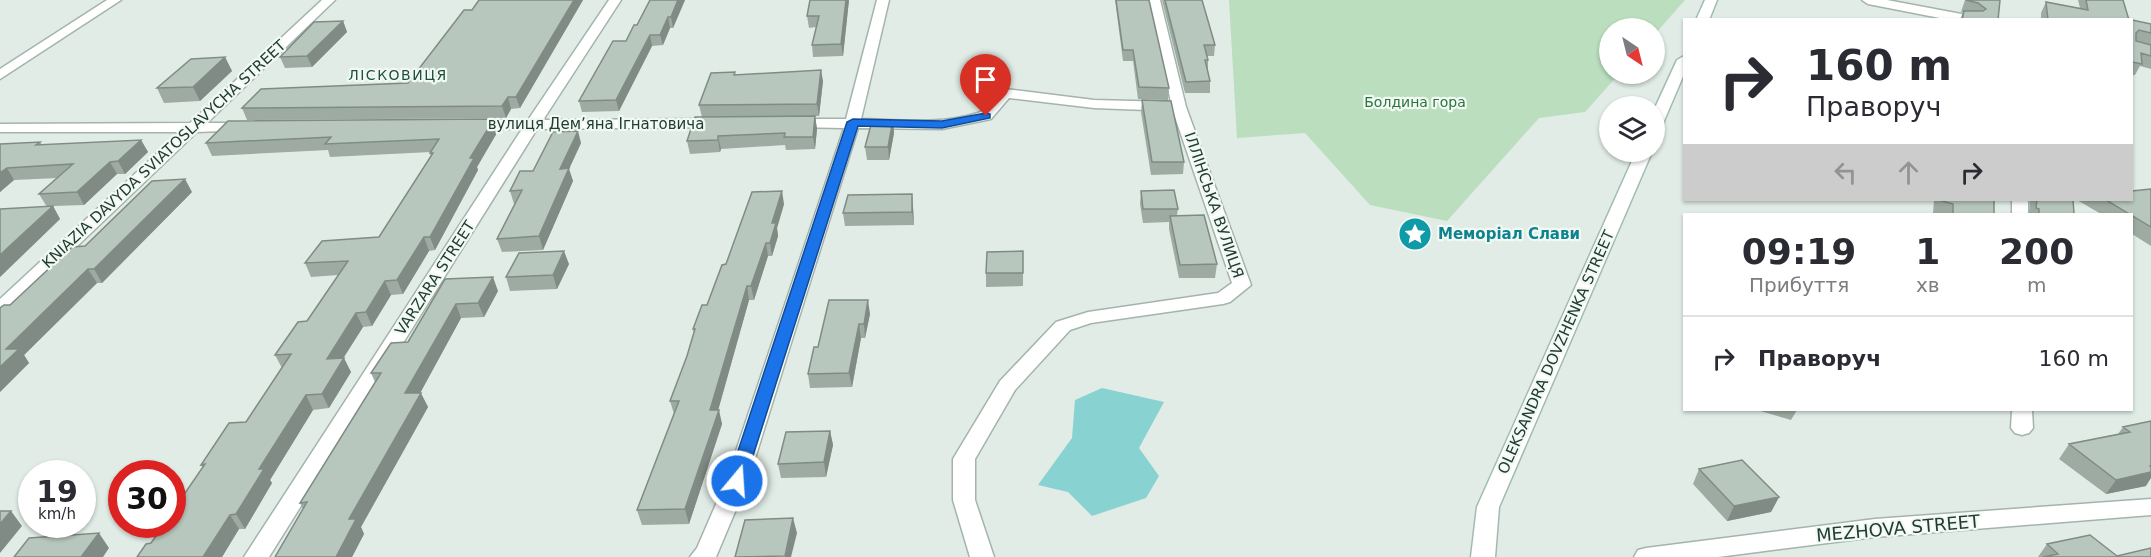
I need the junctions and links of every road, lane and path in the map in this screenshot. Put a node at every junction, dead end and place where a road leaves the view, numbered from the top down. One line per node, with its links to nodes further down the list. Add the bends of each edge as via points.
1 (115, 0): 11 (street)
2 (328, 0): 19 (street, KNIAZIA DAVYDA SVIATOSLAVYCHA STREET)
3 (615, 0): 18 (street, VARZARA STREET)
4 (883, 0): 14 (street)
5 (1154, 0): 13 (street, ІЛЛІНСЬКА ВУЛИЦЯ)
6 (1711, 0): 8 (street)
7 (1868, 0): 9 (street)
8 (1703, 18)
9 (1962, 18)
10 (1683, 62): 12 (street)
11 (0, 75)
12 (1665, 103)
13 (1179, 106): 14 (street, via 1095,104 1005,93 986,116 942,124); 27 (street, ІЛЛІНСЬКА ВУЛИЦЯ, via 1242,285 1222,298 1088,318 1063,326 1007,386 964,459 964,500)
14 (853, 122): 16 (street); 26 (street, via 737,481)
15 (734, 123): 18 (street, вулиця Демʼяна Ігнатовича)
16 (782, 123)
17 (462, 125): 18 (street, вулиця Демʼяна Ігнатовича)
18 (532, 125): 25 (street, VARZARA STREET)
19 (192, 127): 20 (street); 21 (street); 23 (street, KNIAZIA DAVYDA SVIATOSLAVYCHA STREET)
20 (262, 127)
21 (0, 128)
22 (1640, 162): 28 (street, OLEKSANDRA DOVZHENKA STREET, via 1488,507)
23 (0, 309)
24 (2151, 507): 29 (street, MEZHOVA STREET, via 1875,528)
25 (256, 557)
26 (702, 557)
27 (982, 557)
28 (1483, 557)
29 (1646, 557)

